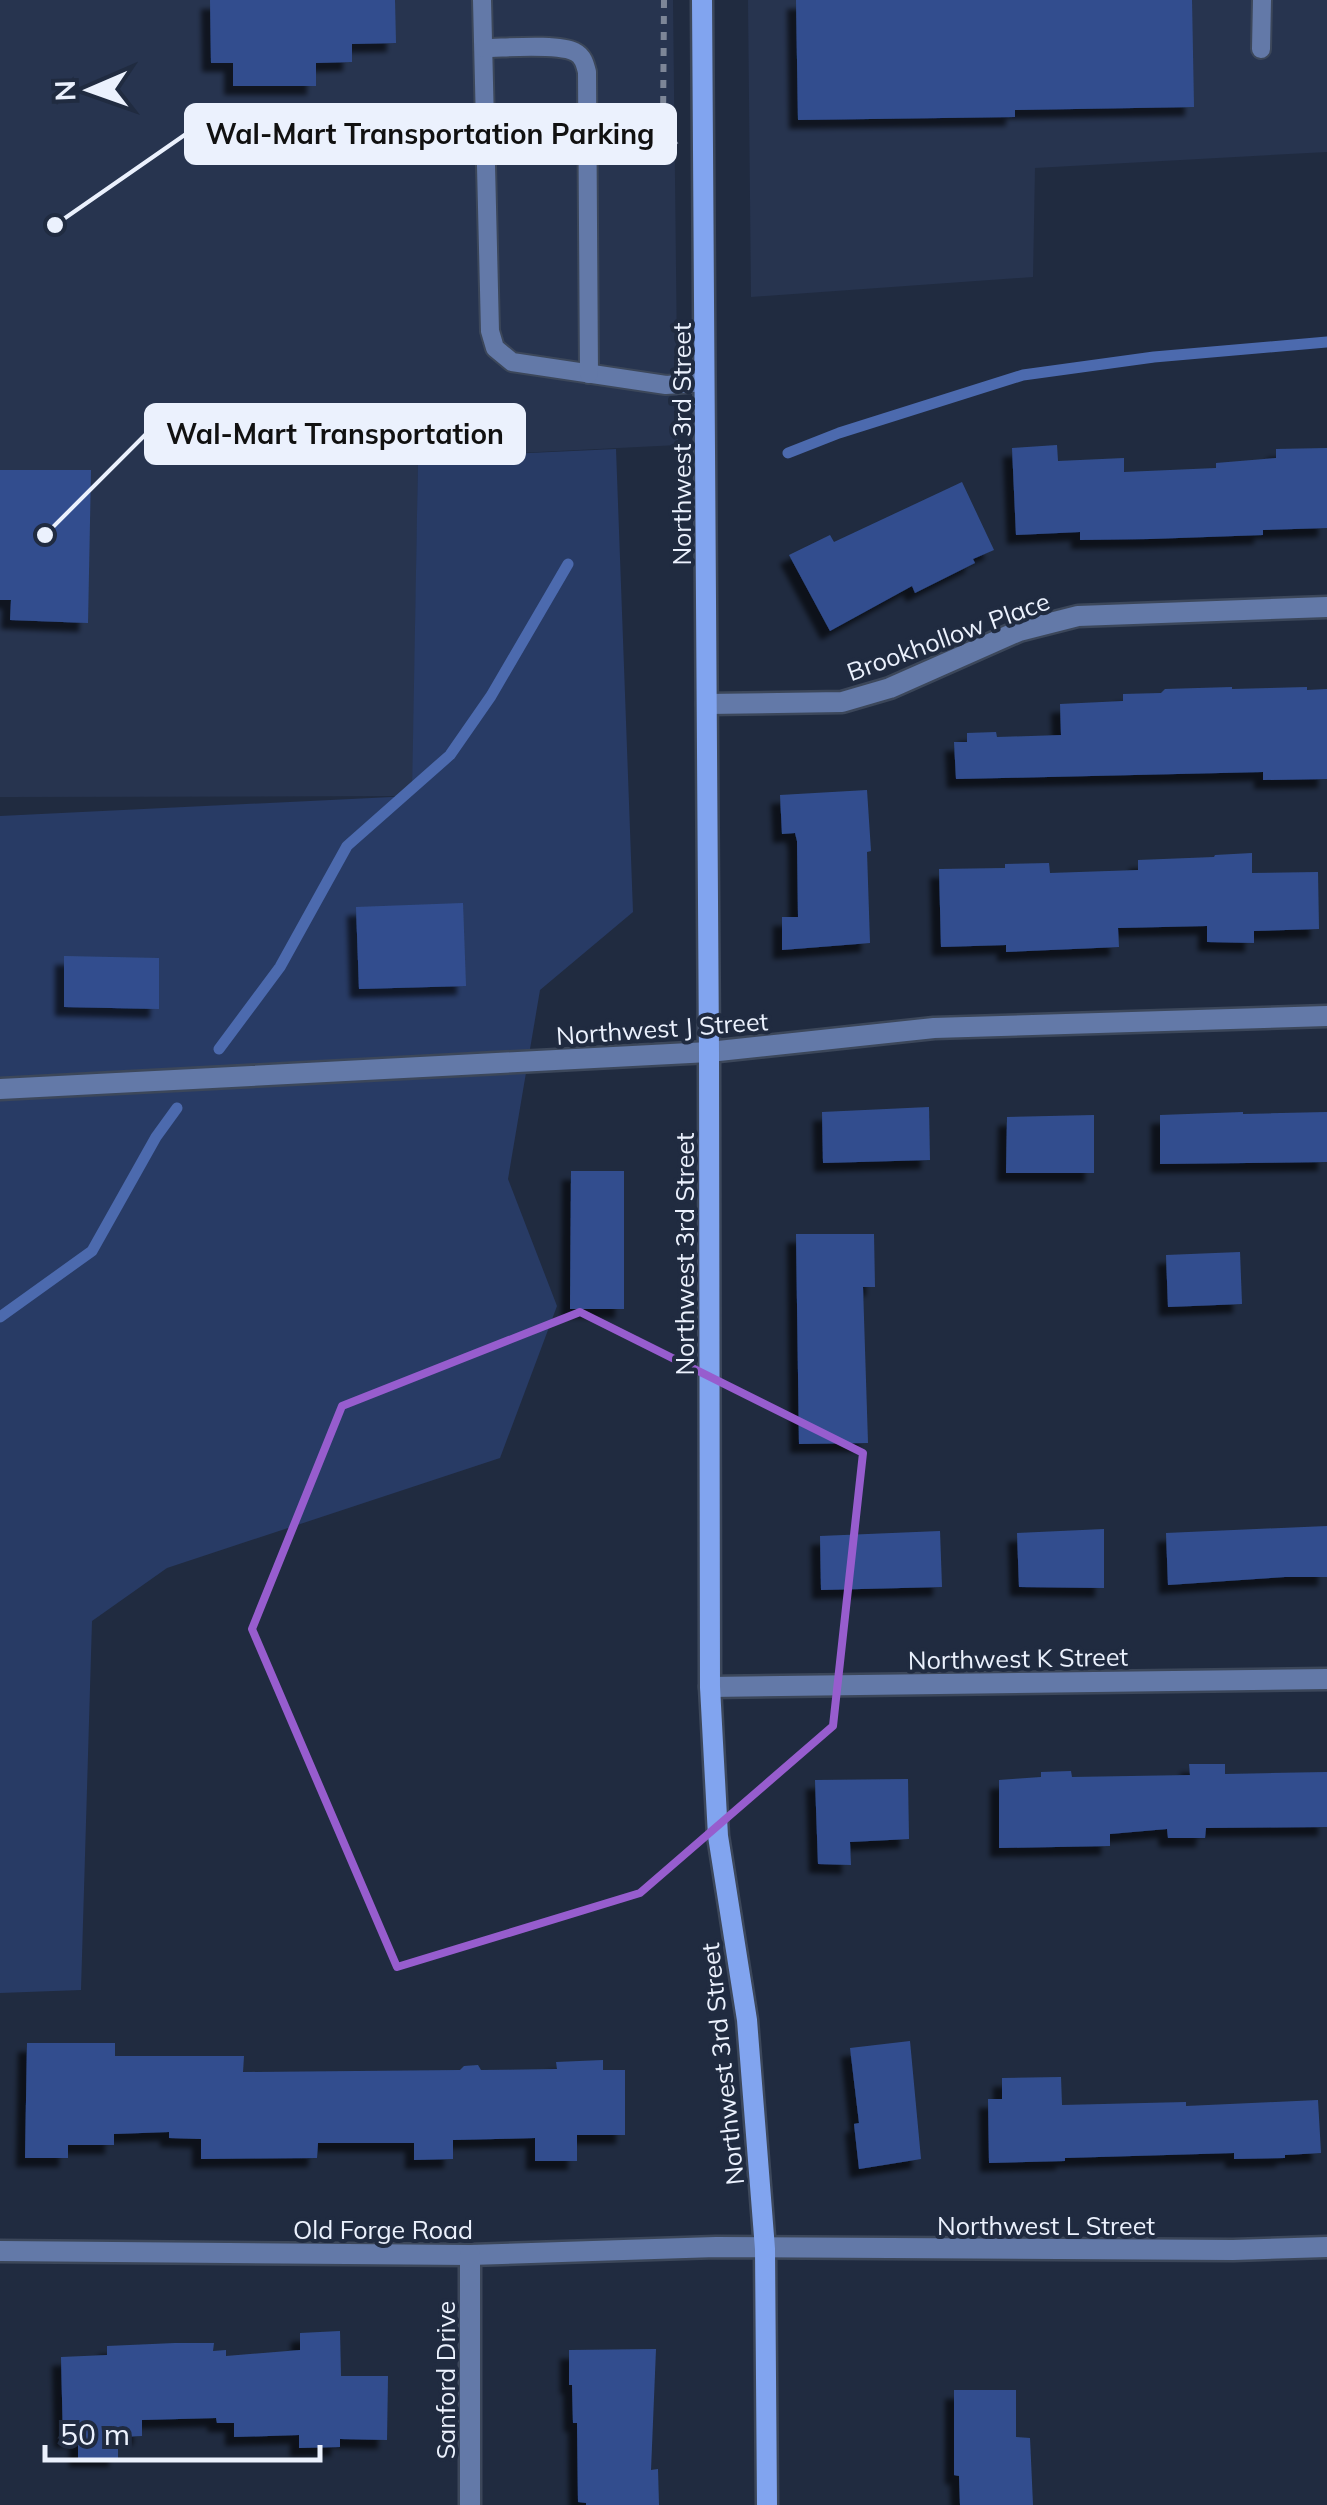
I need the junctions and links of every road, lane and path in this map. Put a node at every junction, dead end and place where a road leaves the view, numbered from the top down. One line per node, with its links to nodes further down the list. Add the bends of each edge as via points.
1 (482, 0): 5 (lane)
2 (664, 0): 7 (path)
3 (702, 0): 9 (street, Northwest 3rd Street)
4 (1262, 0): 6 (lane)
5 (484, 48): 8 (lane, via 495,348 512,362); 8 (lane, via 558,48 584,61)
6 (1260, 50)
7 (663, 127)
8 (589, 374): 9 (lane, via 666,385)
9 (706, 382): 11 (street, Northwest 3rd Street)
10 (1327, 607): 11 (street, Brookhollow Place, via 1078,616 1018,631 842,702)
11 (707, 704): 13 (street, Northwest 3rd Street)
12 (1327, 1016): 13 (street, Northwest J Street, via 934,1028)
13 (709, 1052): 14 (street, Northwest J Street); 16 (street, Northwest 3rd Street)
14 (0, 1088)
15 (1327, 1679): 16 (street, Northwest K Street)
16 (710, 1686): 18 (street, Northwest 3rd Street, via 718,1836 747,2020)
17 (1327, 2247): 18 (street, Northwest L Street)
18 (765, 2248): 20 (street, Old Forge Road); 22 (street, Northwest 3rd Street)
19 (0, 2251): 20 (street, Old Forge Road)
20 (470, 2255): 21 (street, Sanford Drive)
21 (470, 2505)
22 (767, 2505)

